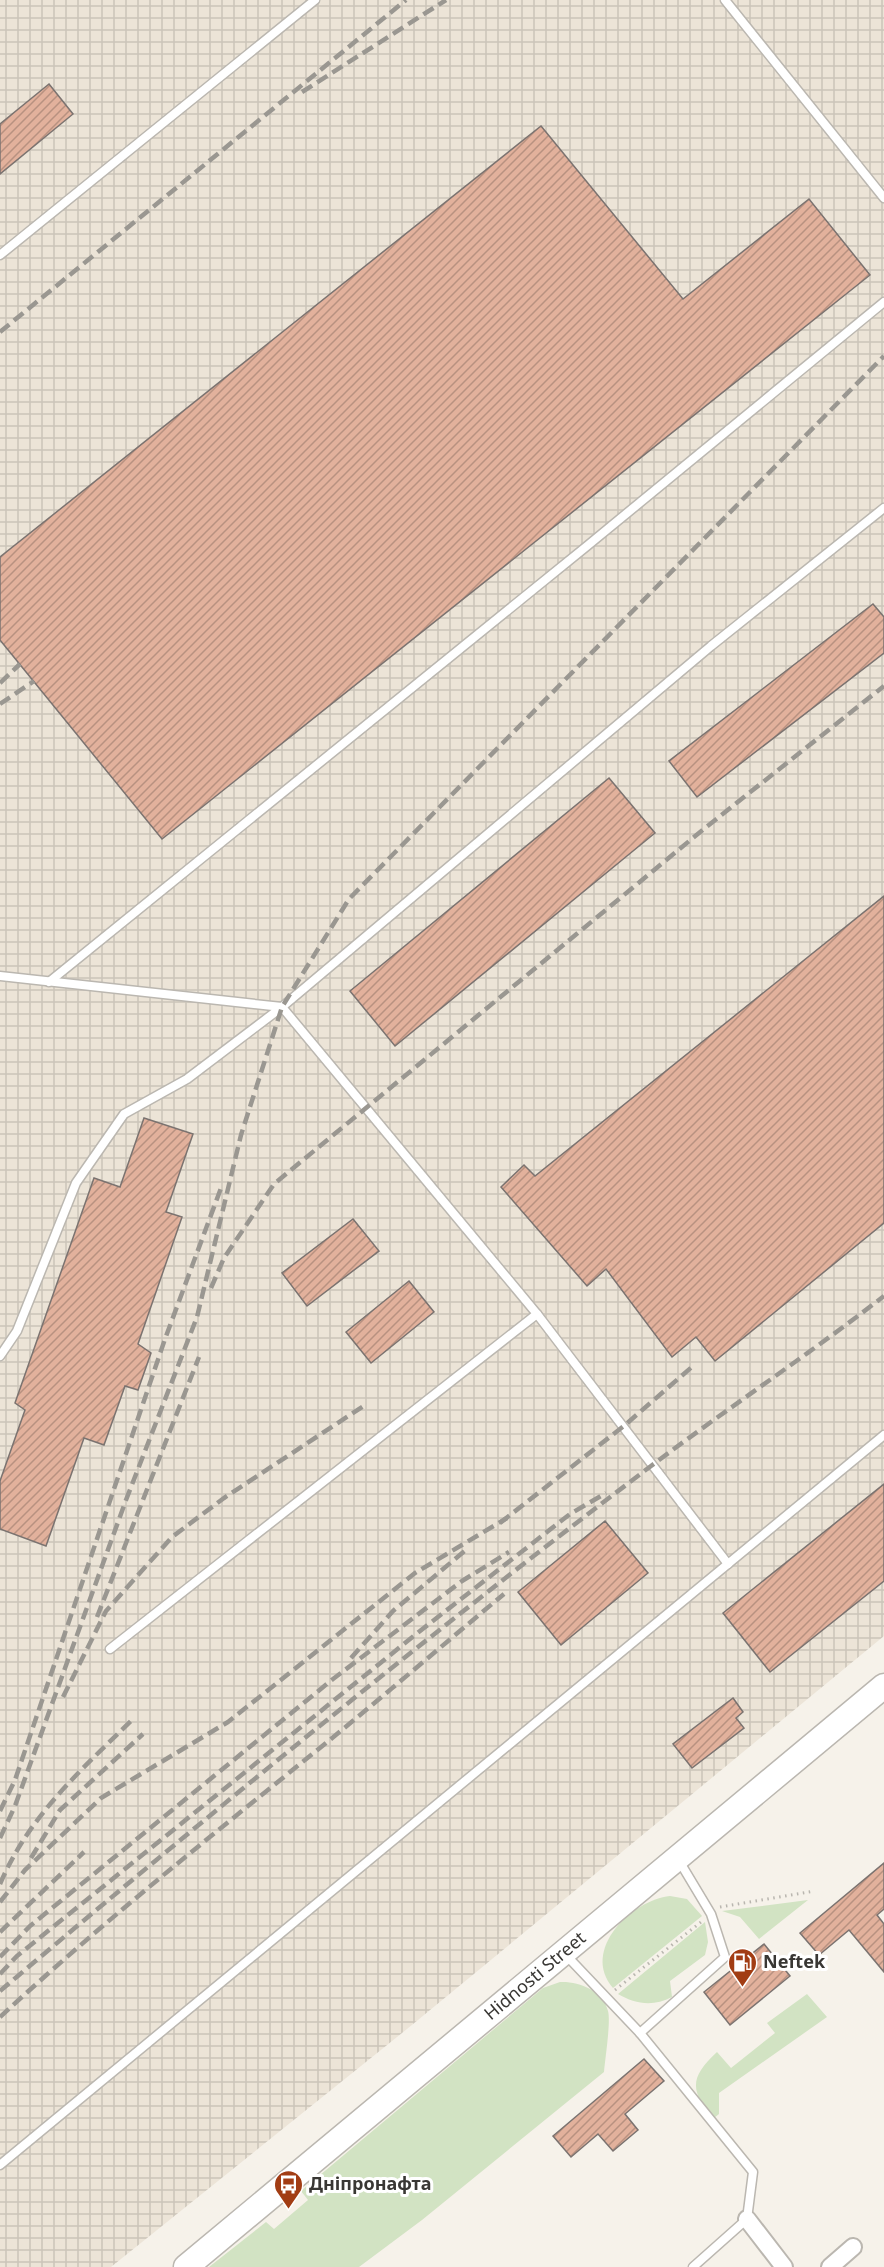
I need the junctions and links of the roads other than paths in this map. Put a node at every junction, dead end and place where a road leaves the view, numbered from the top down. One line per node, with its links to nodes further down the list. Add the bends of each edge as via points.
1 (315, 0): 4 (lane)
2 (725, 0): 3 (lane)
3 (884, 198)
4 (0, 255)
5 (884, 302): 8 (lane)
6 (884, 508): 9 (lane, via 711,646)
7 (0, 976): 8 (lane)
8 (49, 982): 9 (lane)
9 (282, 1007): 10 (lane); 11 (lane, via 187,1079 124,1114 76,1183 17,1331)
10 (537, 1314): 13 (lane); 14 (lane)
11 (0, 1356)
12 (884, 1435): 13 (lane)
13 (728, 1563): 19 (lane)
14 (110, 1649)
15 (884, 1686): 16 (main road, Hidnosti Street)
16 (677, 1859): 17 (main road, Hidnosti Street); 18 (lane, via 711,1914 725,1957)
17 (564, 1952): 18 (lane); 22 (main road, Hidnosti Street)
18 (640, 2033): 20 (lane, via 753,2172)
19 (0, 2165)
20 (747, 2219): 23 (lane); 24 (street)
21 (852, 2247): 25 (street)
22 (186, 2267)
23 (693, 2267)
24 (784, 2267)
25 (830, 2267)

